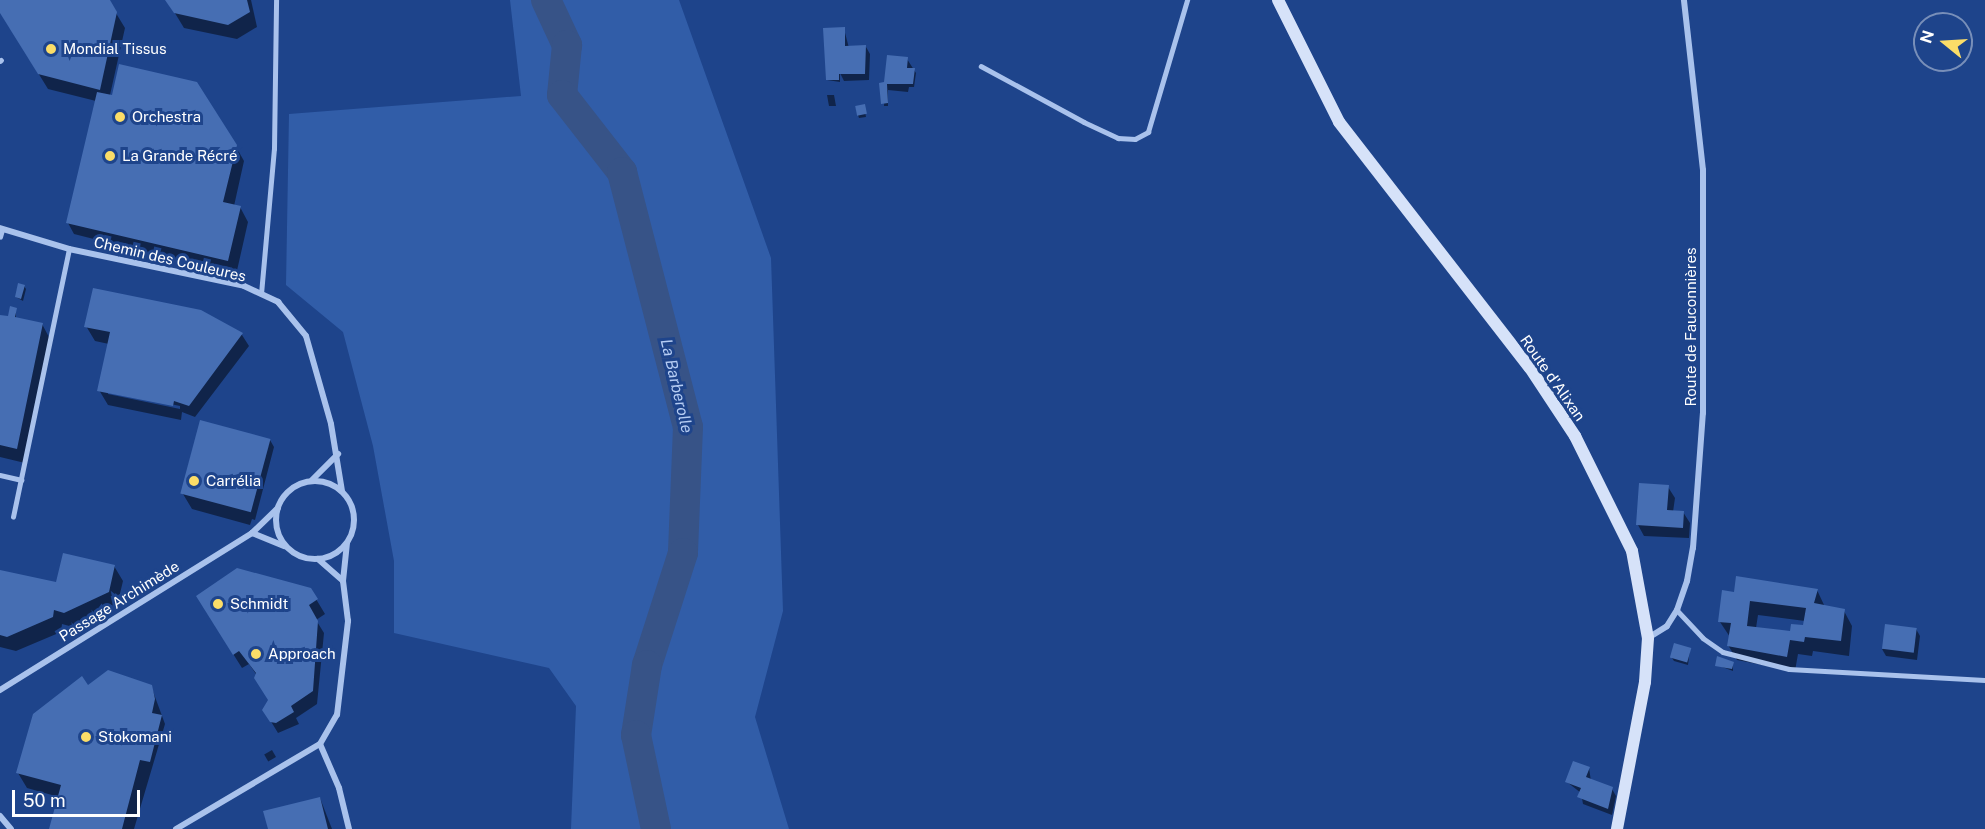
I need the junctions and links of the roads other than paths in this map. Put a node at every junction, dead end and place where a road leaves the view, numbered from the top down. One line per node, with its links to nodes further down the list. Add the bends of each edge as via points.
1 (276, 0): 8 (lane, via 274,150)
2 (1187, 0): 5 (lane, via 1149,132 1134,139 1118,138 1084,122)
3 (1278, 0): 22 (street, Route d'Alixan, via 1339,122 1530,368 1575,436 1632,551)
4 (1684, 0): 21 (street, Route de Fauconnières, via 1703,170 1703,413 1693,548)
5 (981, 66)
6 (1, 231): 7 (street, Chemin des Couleures)
7 (69, 249): 8 (street, Chemin des Couleures, via 244,285); 11 (lane)
8 (261, 294): 9 (street, Chemin des Couleures, via 278,302 306,336)
9 (338, 454): 12 (street); 13 (street, Chemin des Couleures)
10 (0, 475): 11 (lane)
11 (21, 480): 15 (lane)
12 (312, 480): 13 (street); 14 (street, via 290,489)
13 (342, 490): 17 (street, via 355,516)
14 (278, 508): 16 (street, Passage Archimède); 18 (street, via 277,528)
15 (13, 517)
16 (252, 533): 18 (street); 24 (street, Passage Archimède)
17 (347, 543): 19 (street, via 334,555); 20 (street)
18 (285, 546): 19 (street, via 294,554)
19 (318, 559): 20 (street)
20 (343, 580): 25 (street, via 348,621 337,715)
21 (1677, 610): 22 (street, Route de Fauconnières, via 1667,627); 23 (lane, via 1703,638 1723,651 1789,669)
22 (1648, 638): 30 (street, Route d'Alixan, via 1645,682)
23 (1985, 680)
24 (0, 690)
25 (320, 744): 28 (street); 29 (street, via 339,788)
26 (0, 816): 27 (street)
27 (11, 829)
28 (176, 829)
29 (349, 829)
30 (1617, 829)

